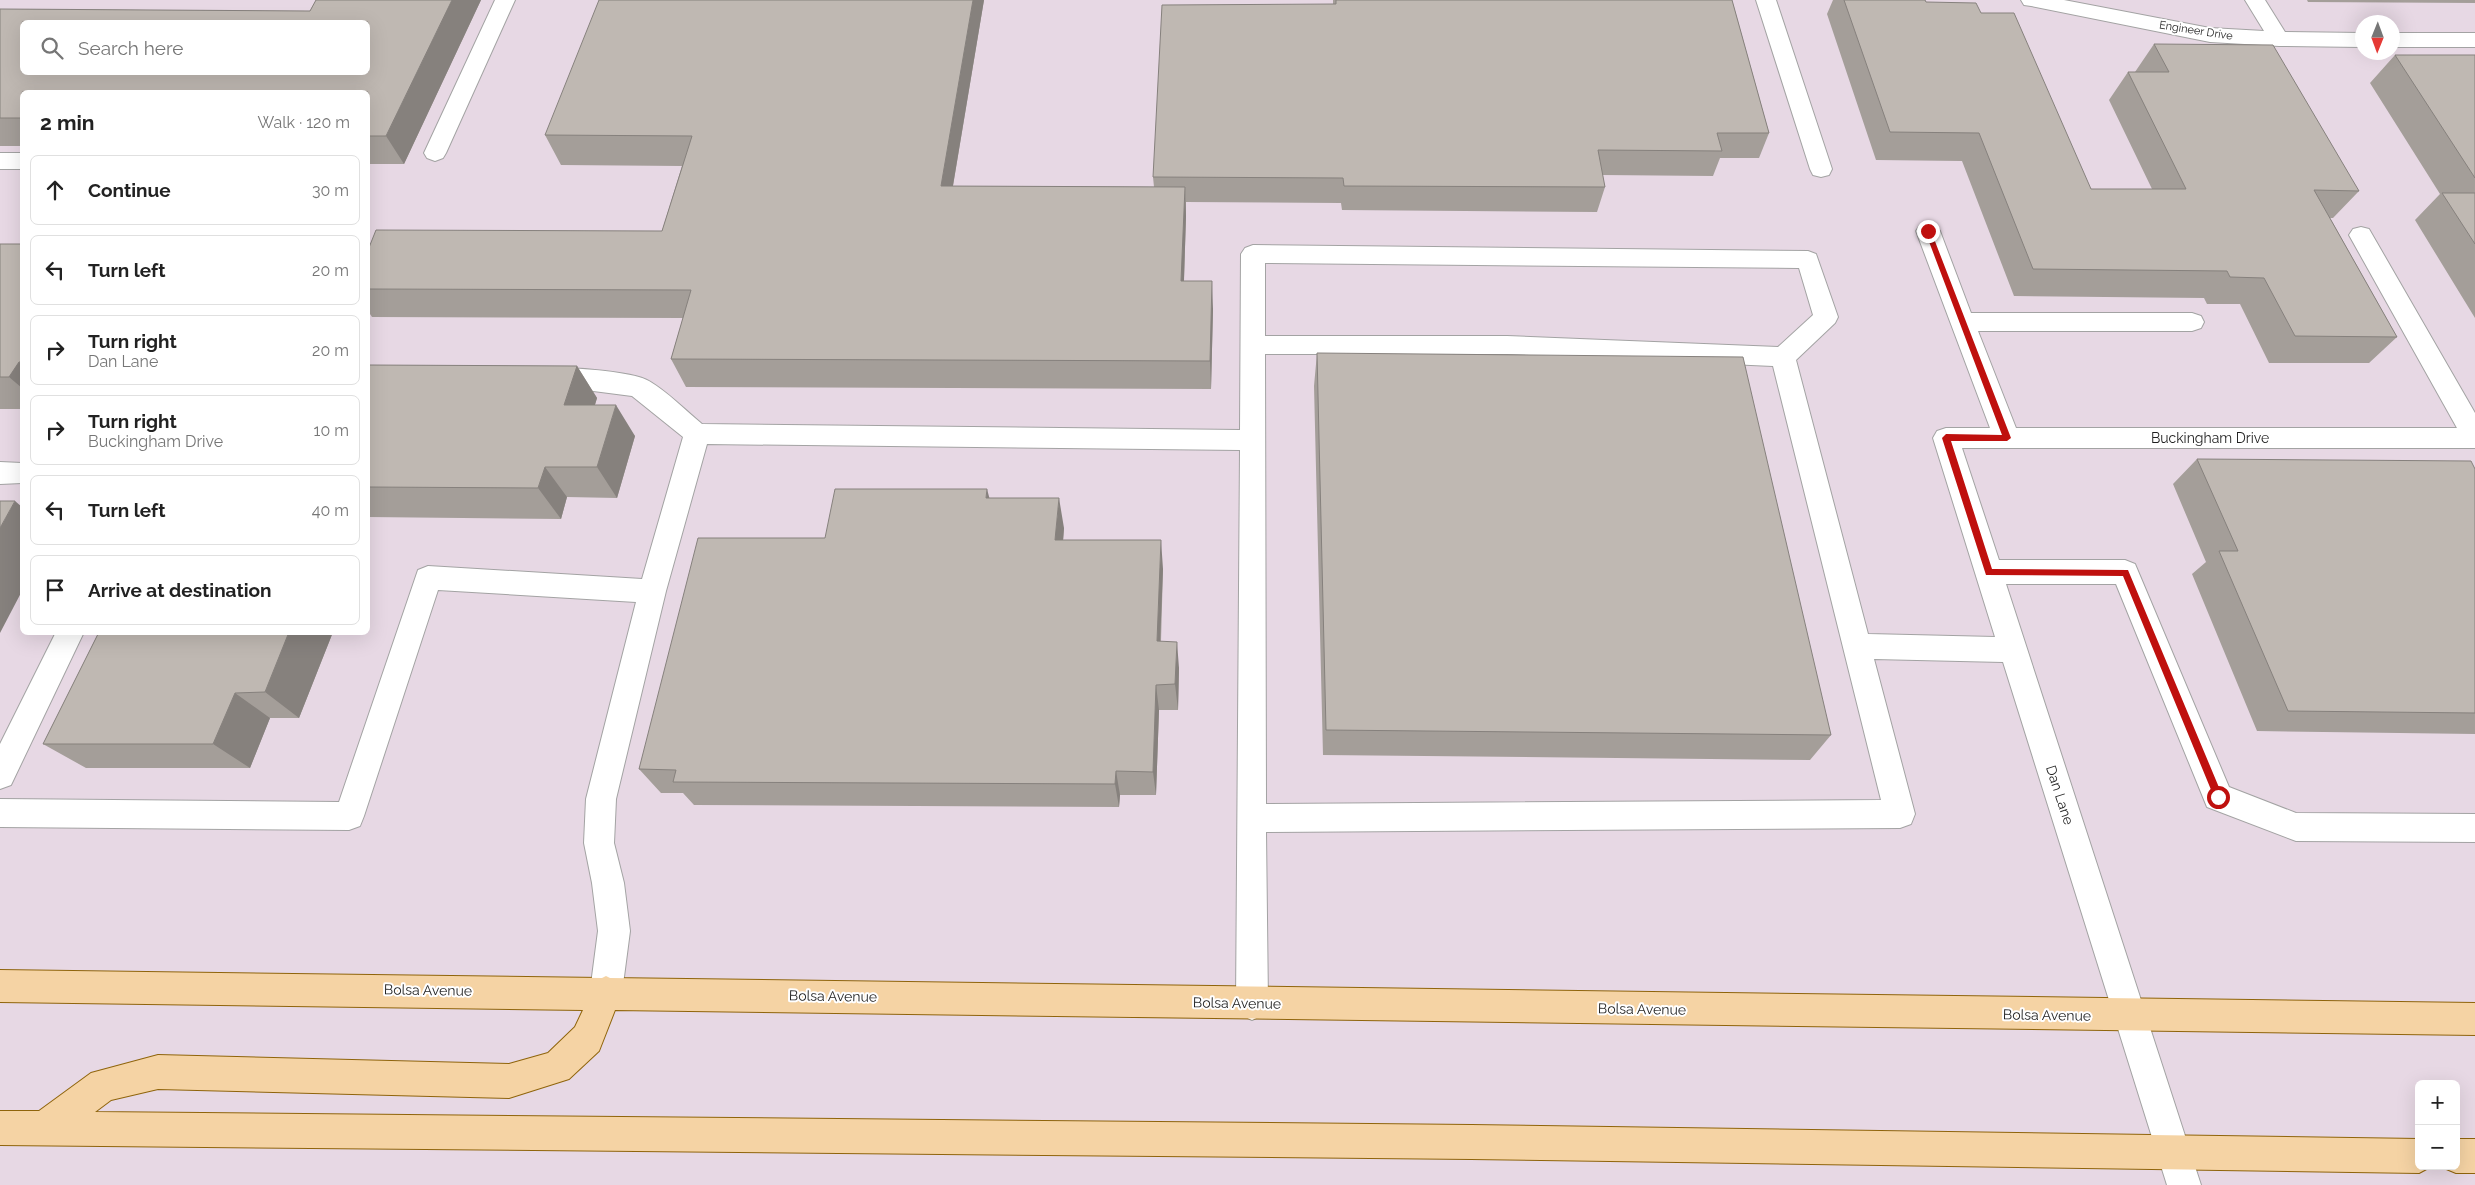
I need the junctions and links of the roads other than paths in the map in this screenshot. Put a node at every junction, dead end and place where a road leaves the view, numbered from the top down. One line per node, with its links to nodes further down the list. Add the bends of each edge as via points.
1 (505, 0): 9 (street)
2 (1766, 0): 12 (street)
3 (2031, 0): 5 (street, Engineer Drive, via 2210,35)
4 (2255, 0): 5 (street)
5 (2279, 40): 6 (street, Engineer Drive)
6 (2355, 40)
7 (2400, 40): 8 (street)
8 (2475, 40)
9 (435, 153)
10 (0, 161): 11 (street)
11 (20, 161)
12 (1821, 169)
13 (1928, 231): 15 (street)
14 (2361, 235): 21 (street)
15 (1963, 322): 16 (street); 23 (street)
16 (2192, 322)
17 (1253, 345): 18 (street, via 1506,345); 18 (street, via 1252,254 1808,260 1826,317); 24 (street)
18 (1782, 357): 30 (street)
19 (521, 376): 20 (street, via 570,377 639,387)
20 (697, 434): 24 (street); 28 (street)
21 (2475, 437): 23 (street, Buckingham Drive)
22 (1946, 438): 23 (street, Buckingham Drive); 27 (street, Dan Lane)
23 (2007, 438)
24 (1252, 440): 34 (street)
25 (0, 473): 26 (street)
26 (20, 473)
27 (1989, 572): 31 (street, Dan Lane); 35 (street, via 2125,572 2218,797 2296,827)
28 (652, 591): 33 (street, via 428,578 349,816); 37 (street, via 601,799 599,843 614,931)
29 (69, 635): 32 (street)
30 (1856, 646): 31 (street); 34 (street, via 1900,814)
31 (2014, 650): 39 (street, Dan Lane)
32 (0, 775)
33 (0, 813)
34 (1252, 818): 38 (street)
35 (2475, 828)
36 (0, 986): 37 (main road, Bolsa Avenue)
37 (606, 992): 38 (main road, Bolsa Avenue); 41 (main road, via 587,1039 569,1056 557,1067 510,1081 158,1072 103,1085)
38 (1252, 1004): 39 (main road, Bolsa Avenue)
39 (2131, 1016): 40 (main road, Bolsa Avenue); 43 (street, Dan Lane)
40 (2475, 1019)
41 (46, 1127): 42 (main road); 43 (main road)
42 (0, 1128)
43 (2175, 1153): 44 (main road); 47 (street, Dan Lane)
44 (2415, 1156)
45 (2460, 1156): 46 (main road)
46 (2475, 1156)
47 (2184, 1185)

